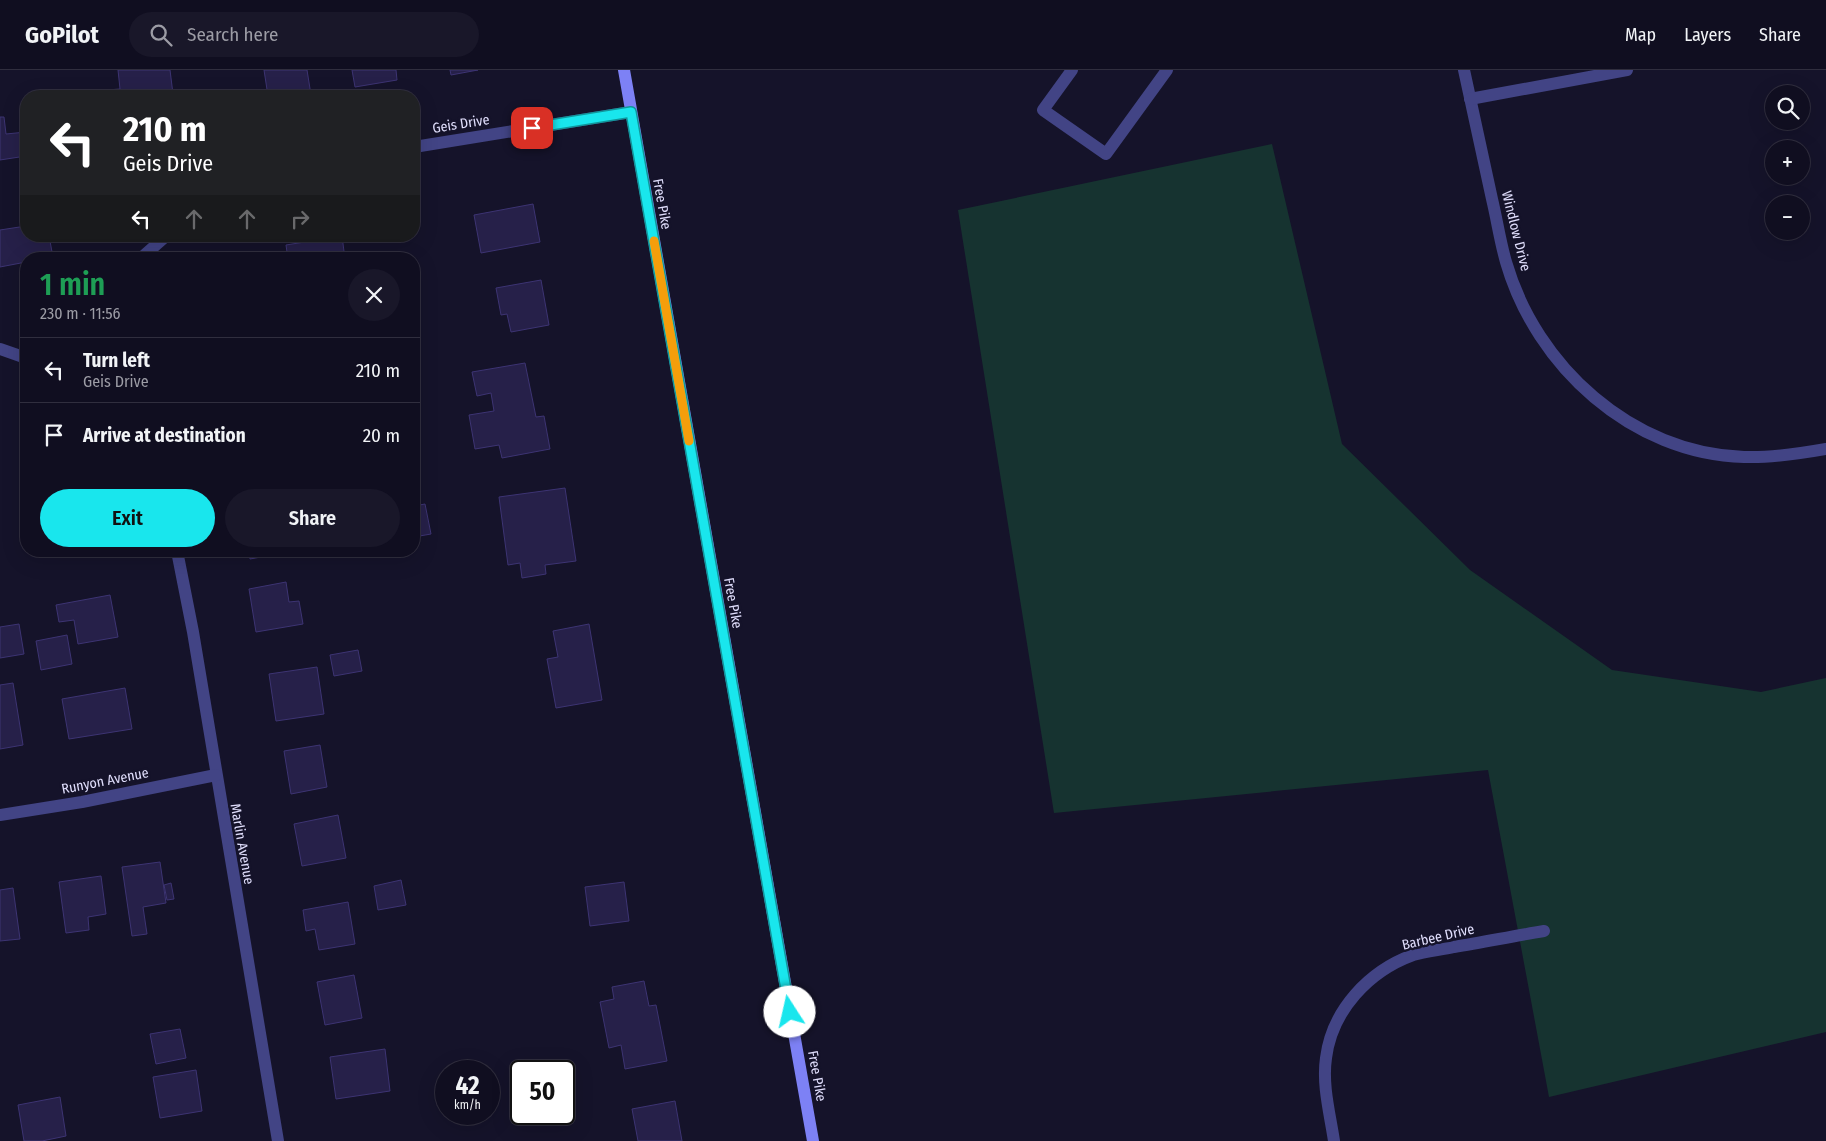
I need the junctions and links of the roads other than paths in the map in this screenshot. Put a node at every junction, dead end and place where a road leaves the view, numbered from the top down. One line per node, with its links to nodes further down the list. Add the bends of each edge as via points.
1 (624, 70): 7 (main road, Free Pike)
2 (1072, 70): 3 (street, via 1043,110 1106,154)
3 (1167, 70)
4 (1464, 70): 6 (street, Windlow Drive)
5 (1627, 70): 6 (street)
6 (1470, 99): 13 (street, Windlow Drive, via 1506,262 1521,301 1540,337 1586,391 1623,420 1656,437 1705,453 1742,458 1780,457)
7 (631, 112): 8 (street, Geis Drive); 19 (main road, Free Pike)
8 (420, 146)
9 (159, 242): 10 (street)
10 (148, 252)
11 (0, 349): 12 (street)
12 (20, 356)
13 (1826, 449)
14 (178, 557): 15 (street, Marlin Avenue)
15 (216, 775): 16 (street, Runyon Avenue); 18 (street, Marlin Avenue)
16 (0, 815)
17 (1544, 930): 20 (street, Barbee Drive, via 1414,954 1390,965 1361,986 1337,1023 1326,1057 1325,1083)
18 (278, 1141)
19 (813, 1141)
20 (1334, 1141)

